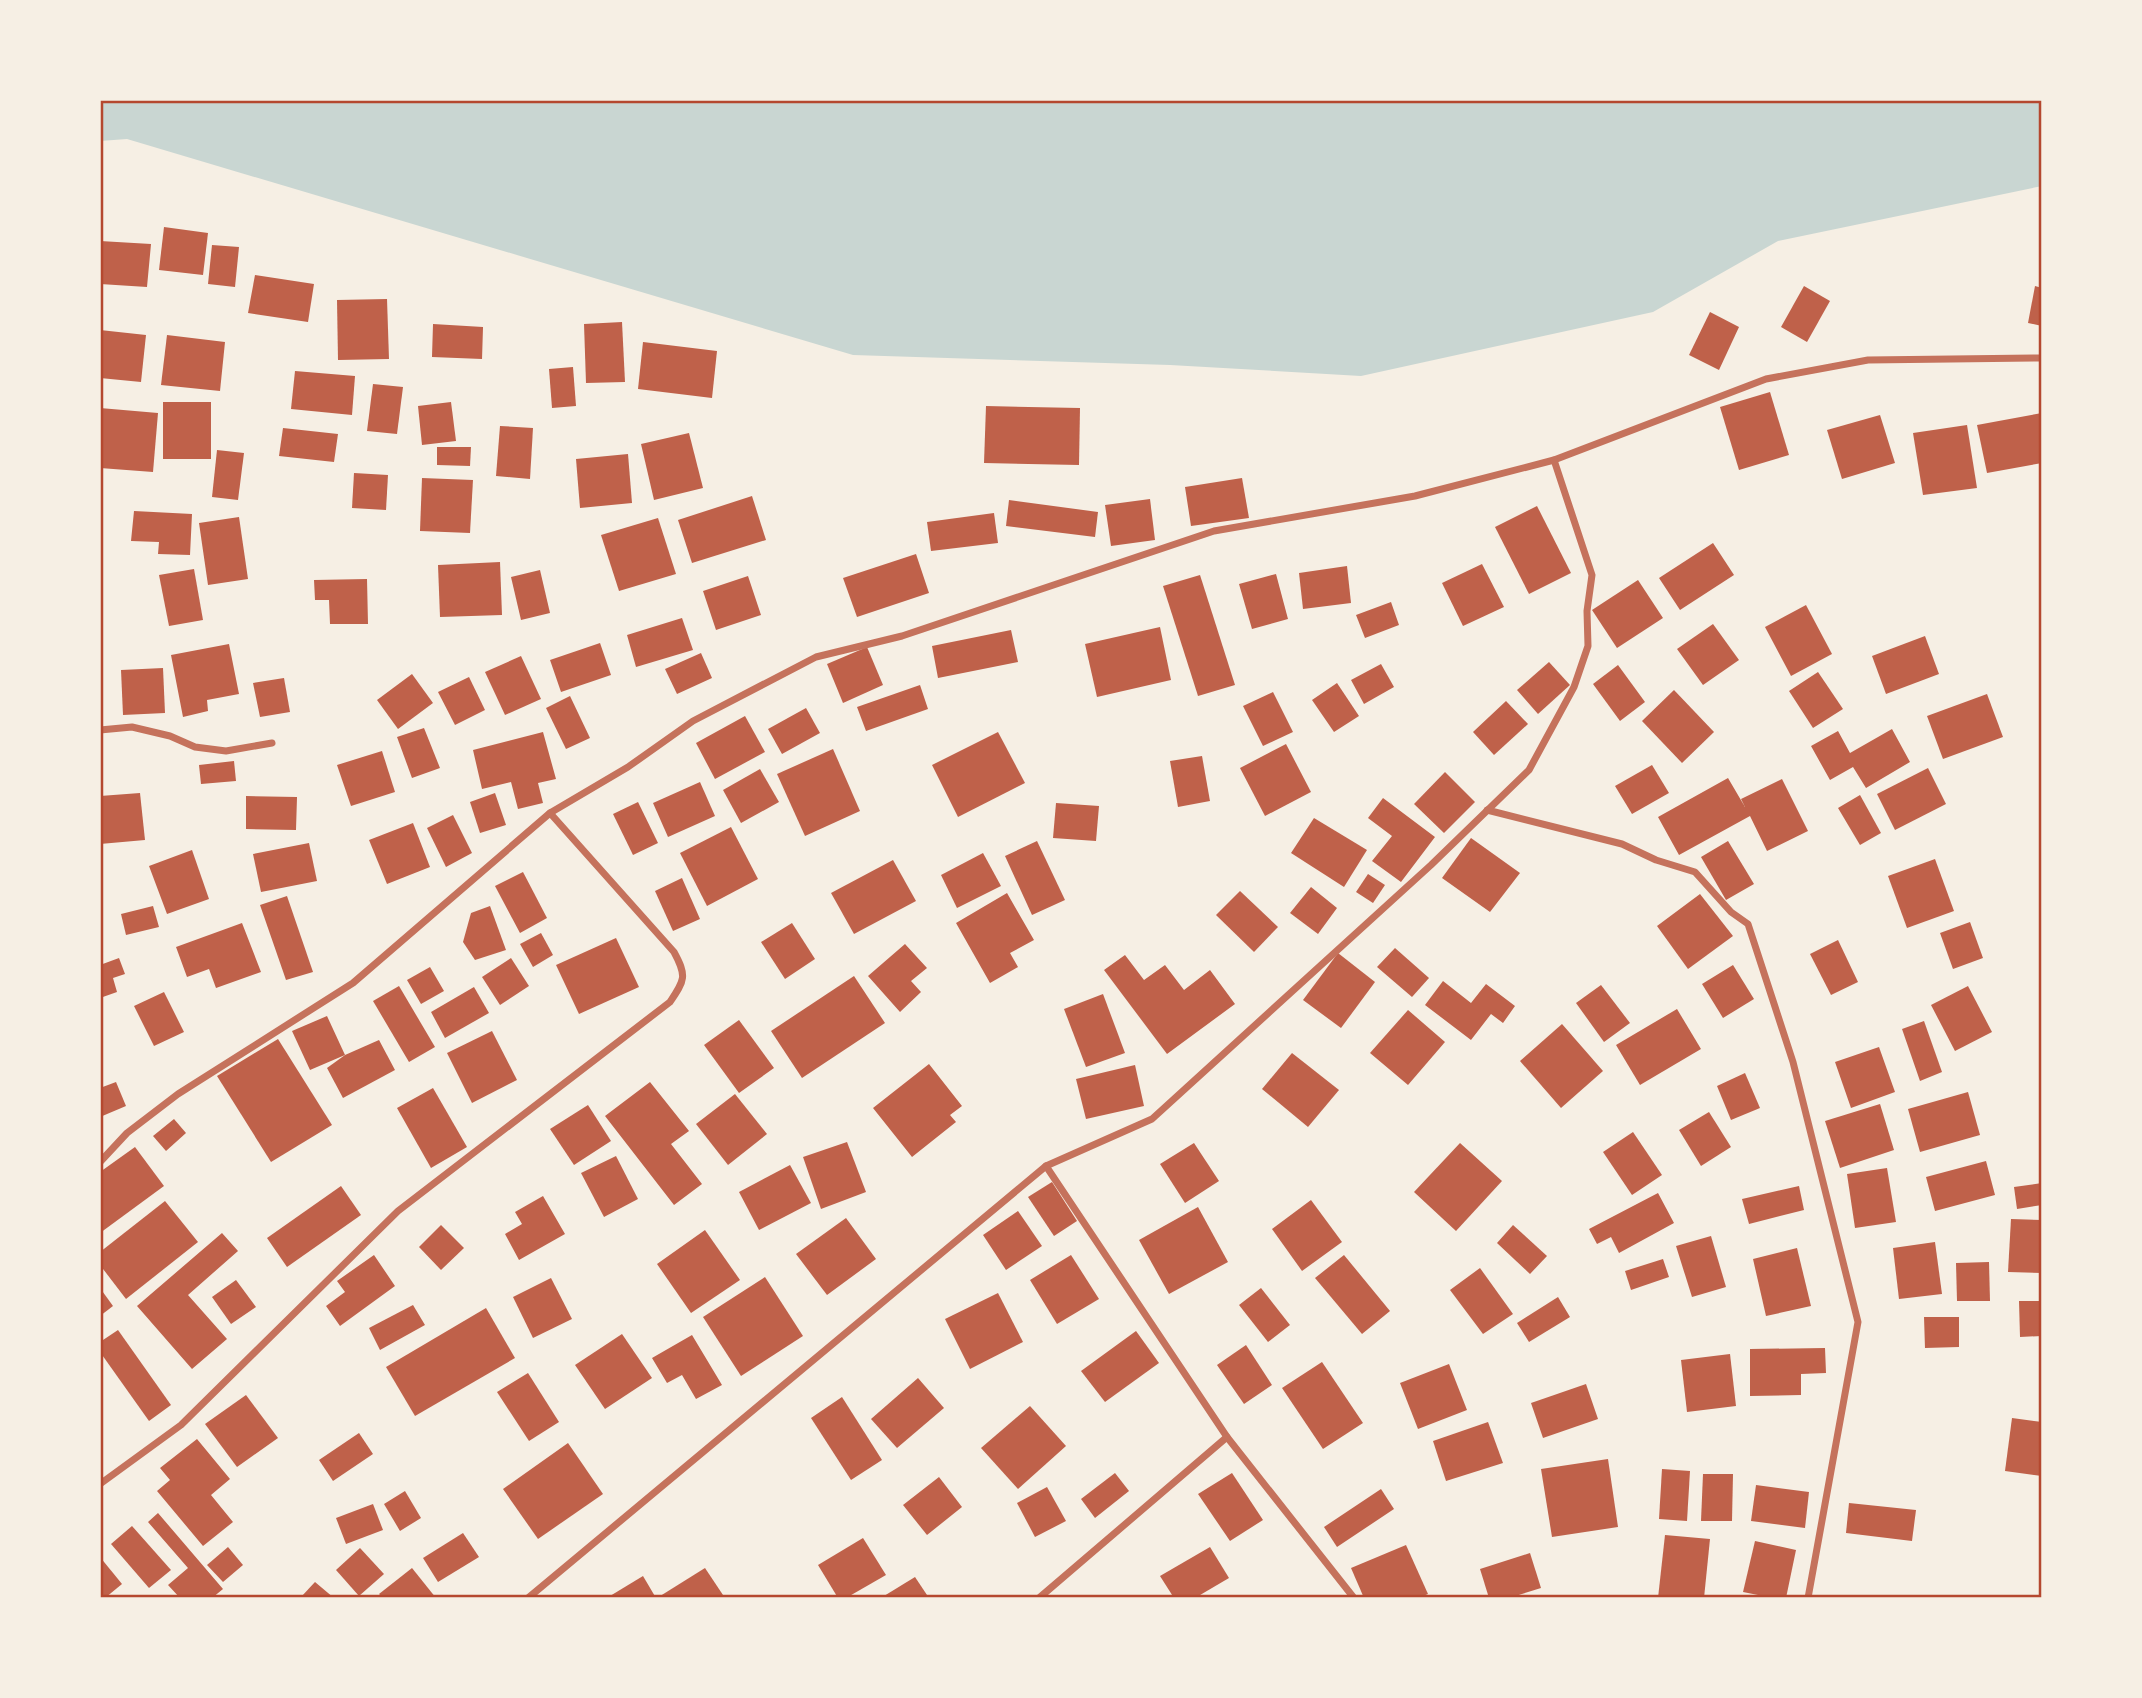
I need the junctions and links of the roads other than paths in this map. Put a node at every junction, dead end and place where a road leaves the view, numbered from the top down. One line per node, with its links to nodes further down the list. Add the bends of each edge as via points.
1 (2042, 358): 2 (street, via 1868,360 1766,379)
2 (1555, 460): 5 (street, via 1592,575 1588,646 1574,687 1529,770); 6 (street, via 1415,496 1214,531 902,636 816,657 693,721 628,767)
3 (100, 730): 4 (street, via 132,727 195,747 226,751)
4 (272, 743)
5 (1487, 810): 8 (street, via 1152,1119); 14 (street, via 1622,844 1695,872 1748,924 1793,1062 1858,1322)
6 (550, 813): 7 (street, via 353,983 178,1094 127,1133); 10 (street, via 674,952 683,969 682,986 670,1002 398,1210 181,1425)
7 (100, 1162)
8 (1046, 1166): 9 (street); 11 (street)
9 (1227, 1437): 12 (street); 13 (street)
10 (100, 1484)
11 (528, 1598)
12 (1039, 1598)
13 (1354, 1598)
14 (1808, 1598)

